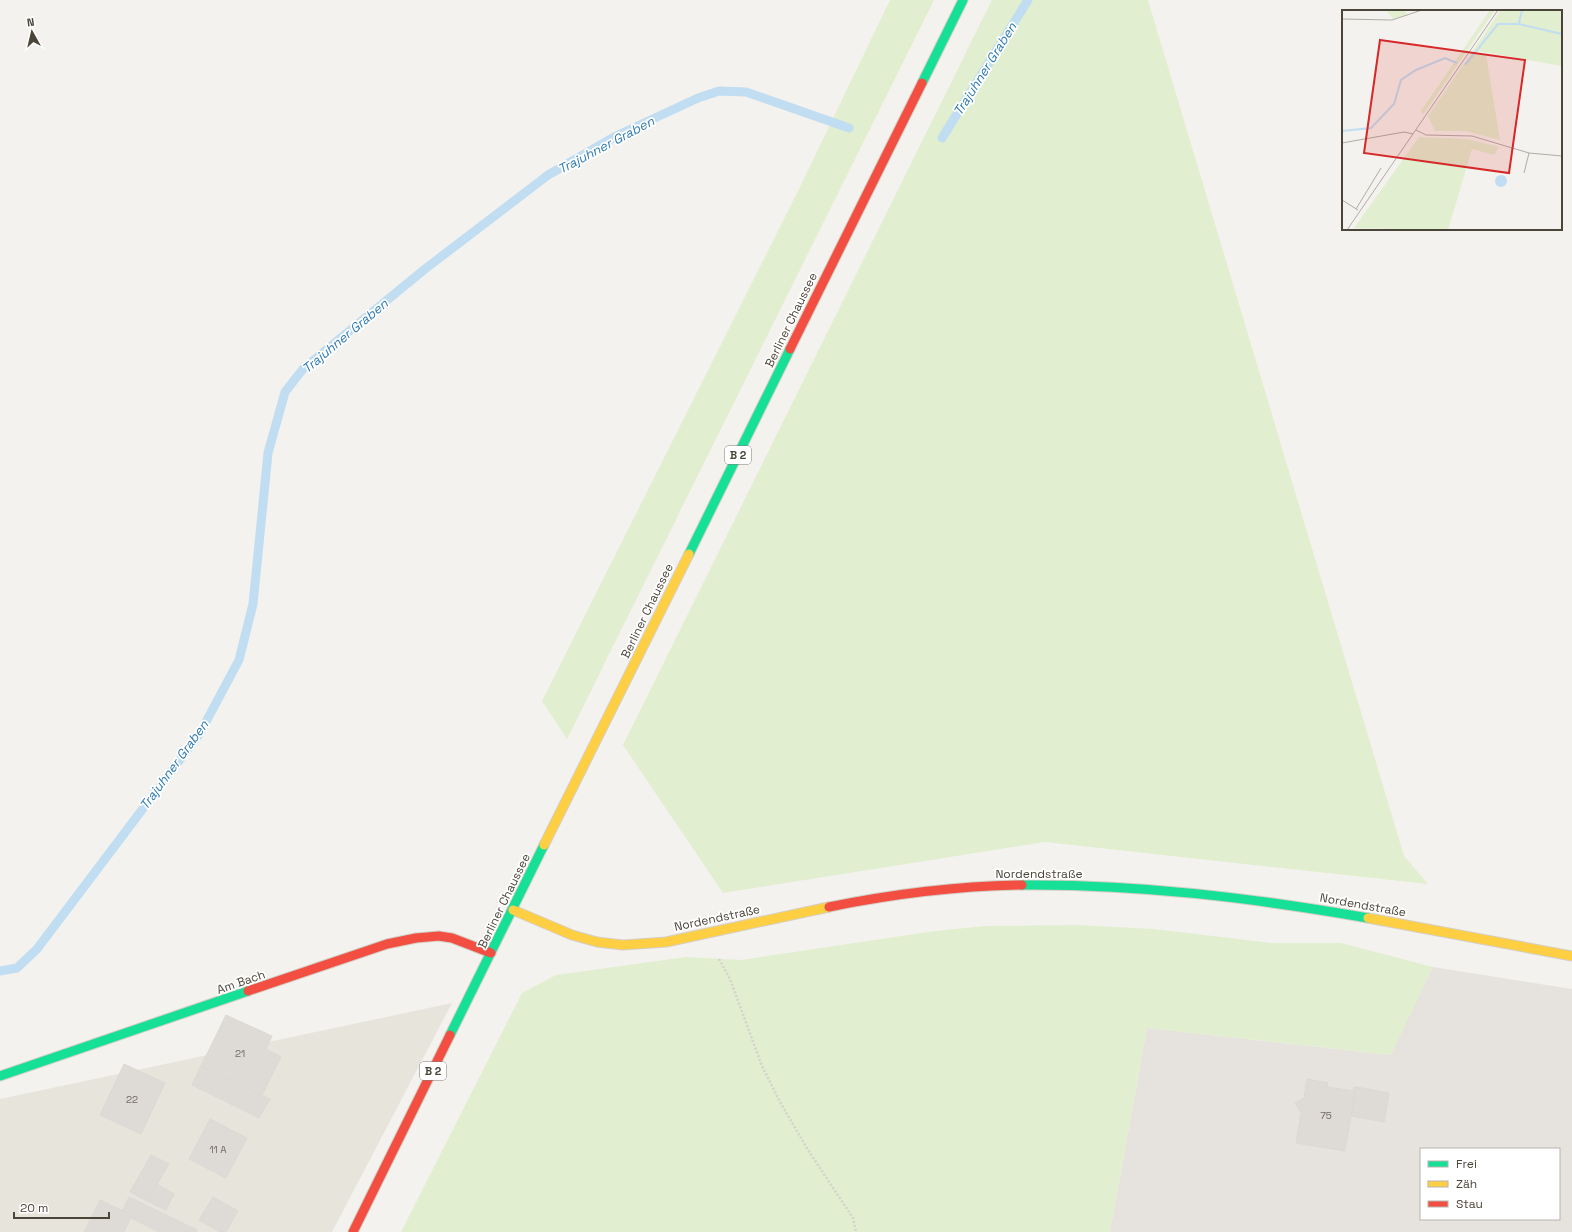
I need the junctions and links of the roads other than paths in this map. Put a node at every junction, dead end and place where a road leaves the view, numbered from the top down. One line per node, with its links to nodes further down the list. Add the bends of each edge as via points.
1 (963, 0): 2 (street, Berliner Chaussee / B 2)
2 (513, 910): 3 (street, Berliner Chaussee / B 2); 4 (street, Nordendstraße, via 583,938 609,944 634,945 681,938 903,893 1010,886 1122,886 1185,891 1298,906)
3 (491, 953): 5 (street, Am Bach, via 446,937 416,938 387,944); 6 (street, Berliner Chaussee / B 2)
4 (1572, 956)
5 (0, 1076)
6 (353, 1232)

